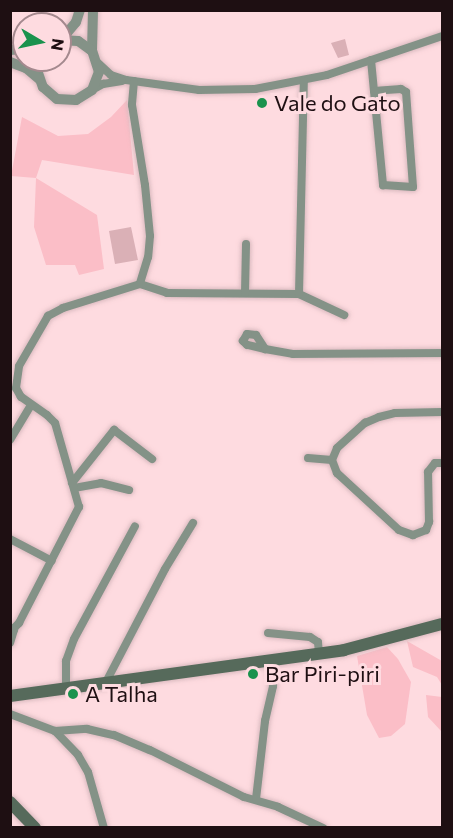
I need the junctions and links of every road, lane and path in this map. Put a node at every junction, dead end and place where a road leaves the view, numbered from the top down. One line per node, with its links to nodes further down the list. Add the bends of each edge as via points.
1 (80, 10): 3 (street)
2 (93, 10): 6 (street)
3 (72, 27)
4 (442, 36): 7 (street)
5 (72, 41): 6 (street)
6 (92, 51): 9 (street)
7 (371, 60): 13 (street); 15 (street)
8 (10, 62): 11 (street)
9 (98, 63): 12 (street, via 111,75); 14 (street)
10 (39, 72): 11 (street)
11 (39, 79): 14 (street, via 49,94 67,101)
12 (130, 81): 13 (street, via 231,91); 14 (street, via 103,84); 17 (street, via 150,236)
13 (304, 81): 19 (street)
14 (92, 90)
15 (374, 92): 15 (street, via 406,92 414,187 383,184)
16 (246, 244): 18 (street)
17 (140, 284): 18 (street, via 167,293); 23 (street, via 48,316 19,366)
18 (245, 294): 19 (street)
19 (299, 294): 20 (street)
20 (344, 315)
21 (265, 348): 22 (street, via 293,354)
22 (442, 352)
23 (13, 391): 24 (street)
24 (31, 405): 26 (street); 31 (street, via 55,423)
25 (442, 412): 29 (street, via 395,413 365,423 337,448)
26 (10, 440)
27 (308, 458): 29 (street)
28 (152, 459): 31 (street, via 114,430)
29 (332, 460): 30 (street, via 337,473 399,530 413,535 426,530 428,472 430,466)
30 (442, 463)
31 (73, 486): 32 (street, via 101,483); 36 (street, via 79,507)
32 (129, 490)
33 (193, 523): 43 (street)
34 (135, 526): 44 (street, via 74,639 66,661)
35 (10, 539): 36 (street)
36 (52, 561): 38 (street)
37 (442, 624): 41 (main road)
38 (12, 630): 40 (street)
39 (268, 633): 41 (street, via 310,637 318,642)
40 (10, 643)
41 (319, 653): 42 (main road)
42 (270, 660): 43 (main road); 48 (street, via 273,686)
43 (106, 682): 44 (main road)
44 (66, 688): 45 (main road)
45 (10, 696)
46 (10, 714): 47 (street)
47 (55, 731): 48 (street, via 87,729 114,735 244,797); 51 (street, via 88,772)
48 (256, 799): 52 (street)
49 (10, 802): 50 (main road)
50 (35, 828)
51 (104, 828)
52 (323, 828)

